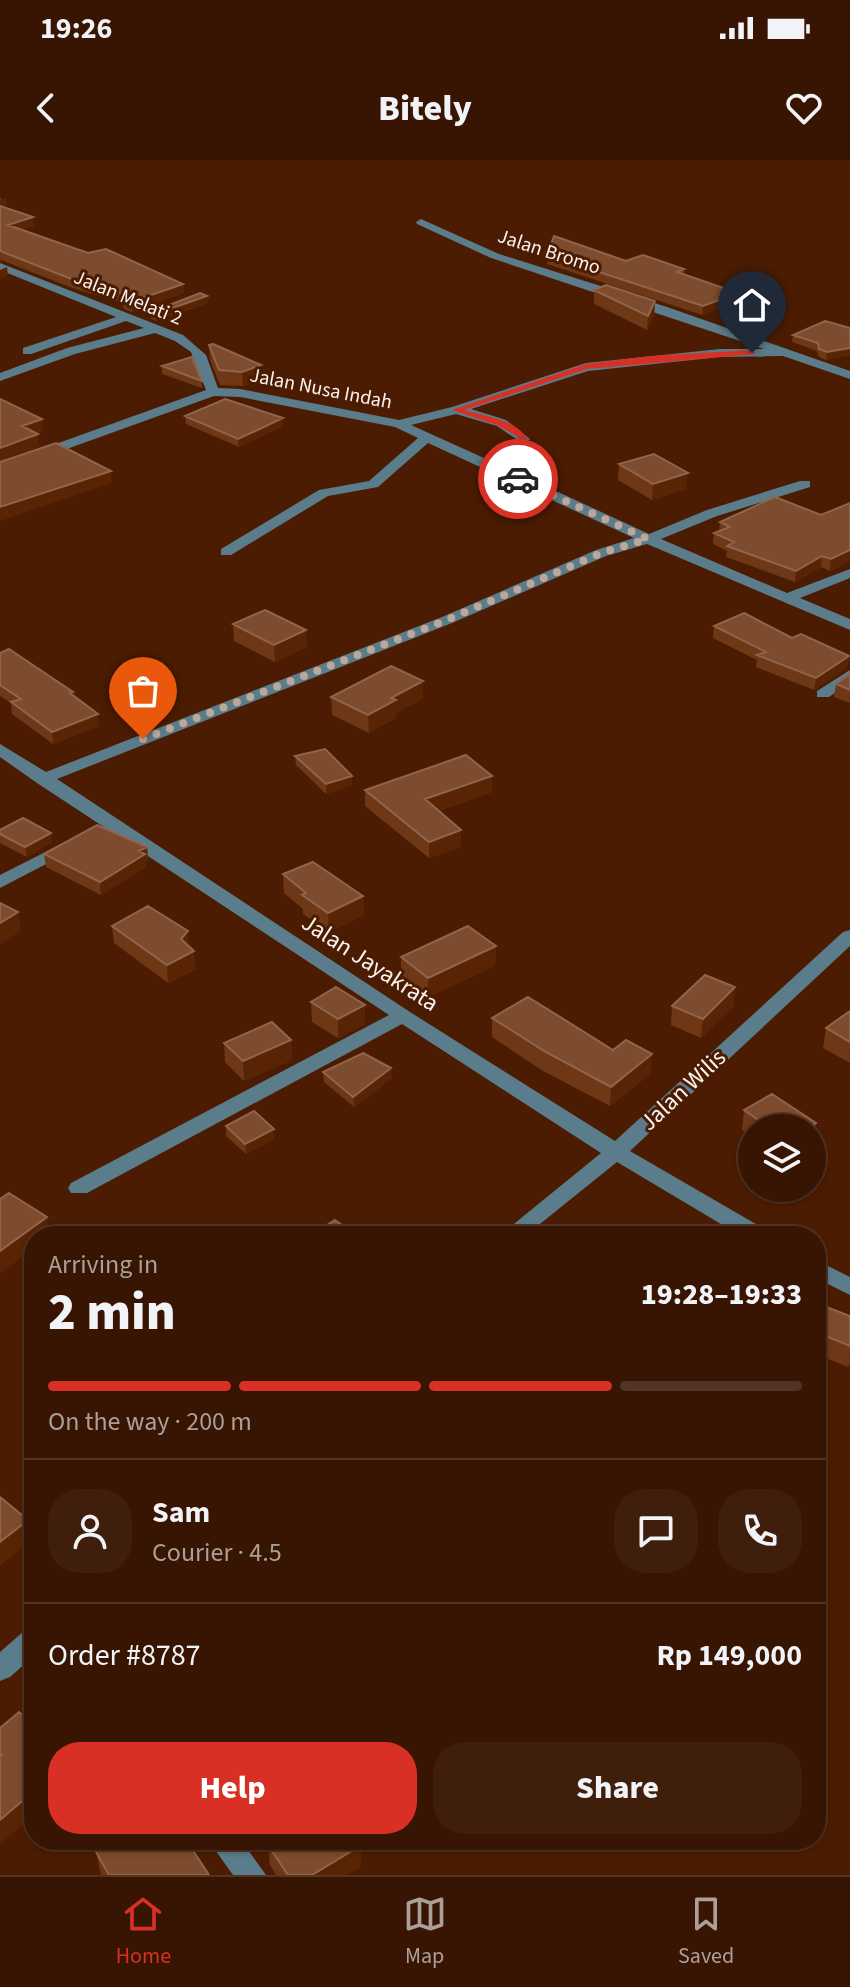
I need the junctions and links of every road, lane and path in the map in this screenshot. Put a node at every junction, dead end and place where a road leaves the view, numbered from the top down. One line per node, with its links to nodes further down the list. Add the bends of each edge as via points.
1 (421, 222): 7 (street, Jalan Bromo, via 495,256)
2 (0, 266): 4 (street, Jalan Melati 2)
3 (145, 314): 4 (street)
4 (129, 318): 5 (street, Jalan Melati 2); 6 (street)
5 (155, 329): 11 (street); 12 (street, Jalan Melati 2, via 204,356)
6 (27, 351)
7 (783, 352): 9 (street, Jalan Bromo); 13 (street, Jalan Nusa Indah, via 607,363)
8 (850, 360): 9 (street)
9 (827, 367): 10 (street, Jalan Bromo)
10 (850, 375)
11 (0, 377)
12 (213, 392): 14 (street, Jalan Nusa Indah); 16 (street, Jalan Nusa Indah)
13 (456, 410): 14 (street, Jalan Nusa Indah); 17 (street, via 521,435)
14 (399, 424): 15 (street)
15 (427, 437): 17 (street); 20 (street, via 373,484 324,493)
16 (0, 469)
17 (497, 470): 19 (street)
18 (805, 484): 19 (street)
19 (648, 539): 22 (street); 27 (street, via 601,553 447,620)
20 (226, 552)
21 (850, 573): 22 (street)
22 (787, 598): 23 (street)
23 (850, 625)
24 (850, 675): 25 (street)
25 (823, 694)
26 (0, 749): 27 (street, Jalan Jayakrata)
27 (43, 779): 28 (street, Jalan Jayakrata)
28 (96, 829): 29 (street); 31 (street, Jalan Jayakrata)
29 (0, 882)
30 (850, 936): 32 (street, Jalan Wilis)
31 (403, 1016): 32 (street, Jalan Jayakrata); 33 (street)
32 (616, 1152): 34 (street, Jalan Wilis); 35 (street, Jalan Jayakrata)
33 (79, 1188)
34 (523, 1226)
35 (740, 1226)
36 (826, 1274): 37 (street)
37 (850, 1287)
38 (24, 1648): 39 (street)
39 (0, 1669)
40 (231, 1850): 41 (street)
41 (251, 1875)

